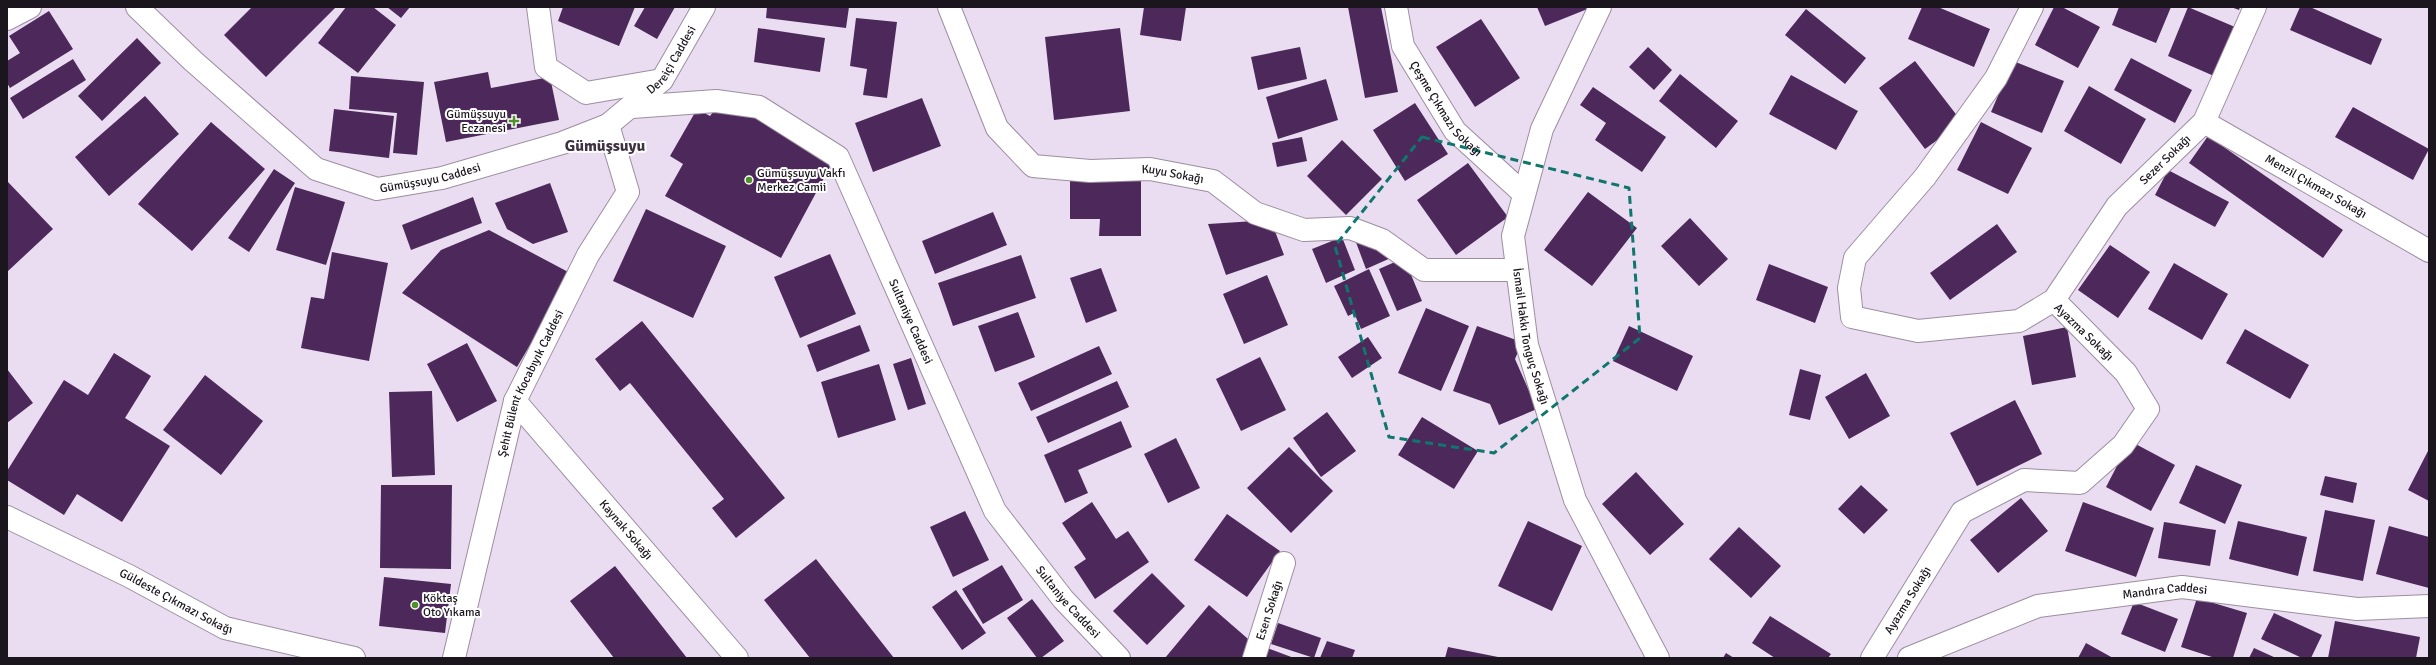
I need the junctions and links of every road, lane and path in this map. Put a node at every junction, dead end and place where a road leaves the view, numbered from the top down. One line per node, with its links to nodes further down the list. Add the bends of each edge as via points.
1 (30, 7): 10 (street)
2 (137, 7): 14 (street, Gümüşsuyu Caddesi, via 193,61 316,170 377,189 442,178 562,143)
3 (538, 7): 11 (street, via 546,67 586,93)
4 (704, 7): 11 (street, Dereiçi Caddesi)
5 (949, 7): 17 (street, Kuyu Sokağı, via 997,128 1033,166 1090,171 1150,170 1213,181 1256,213 1304,230 1350,228 1382,240 1424,270)
6 (1396, 7): 15 (street, Çeşme Çıkmazı Sokağı, via 1403,46 1455,131)
7 (1600, 7): 15 (street, İsmail Hakkı Tonguç Sokağı, via 1542,129)
8 (2032, 7): 18 (street, Ayazma Sokağı, via 1996,78 1925,177 1855,258 1849,288 1852,317 1918,331 2019,321)
9 (2255, 7): 13 (street, Sezer Sokağı)
10 (7, 19)
11 (662, 80): 12 (street, Dereiçi Caddesi)
12 (632, 107): 14 (street, Gümüşsuyu Caddesi); 26 (street, Sultaniye Caddesi, via 716,101 759,107 838,157 995,511 1063,599)
13 (2204, 122): 16 (street, Menzil Çıkmazı Sokağı); 18 (street, Sezer Sokağı, via 2118,206)
14 (608, 125): 19 (street, Şehit Bülent Kocabıyık Caddesi, via 628,192 588,255)
15 (1524, 194): 17 (street, İsmail Hakkı Tonguç Sokağı, via 1513,236)
16 (2429, 251)
17 (1517, 270): 28 (street, İsmail Hakkı Tonguç Sokağı, via 1527,345 1575,500)
18 (2054, 300): 29 (street, Ayazma Sokağı, via 2126,373 2148,409 2123,445 2080,483 2024,480 1962,512)
19 (514, 401): 24 (street, Şehit Bülent Kocabıyık Caddesi); 25 (street, Kaynak Sokağı)
20 (7, 517): 23 (street, Güldeste Çıkmazı Sokağı, via 129,576 226,628)
21 (1284, 563): 27 (street, Esen Sokağı)
22 (2429, 606): 30 (street, Mandıra Caddesi, via 2357,609 2182,587 2038,606)
23 (354, 658)
24 (454, 658)
25 (737, 658)
26 (1120, 658)
27 (1254, 658)
28 (1658, 658)
29 (1872, 658)
30 (1909, 658)

